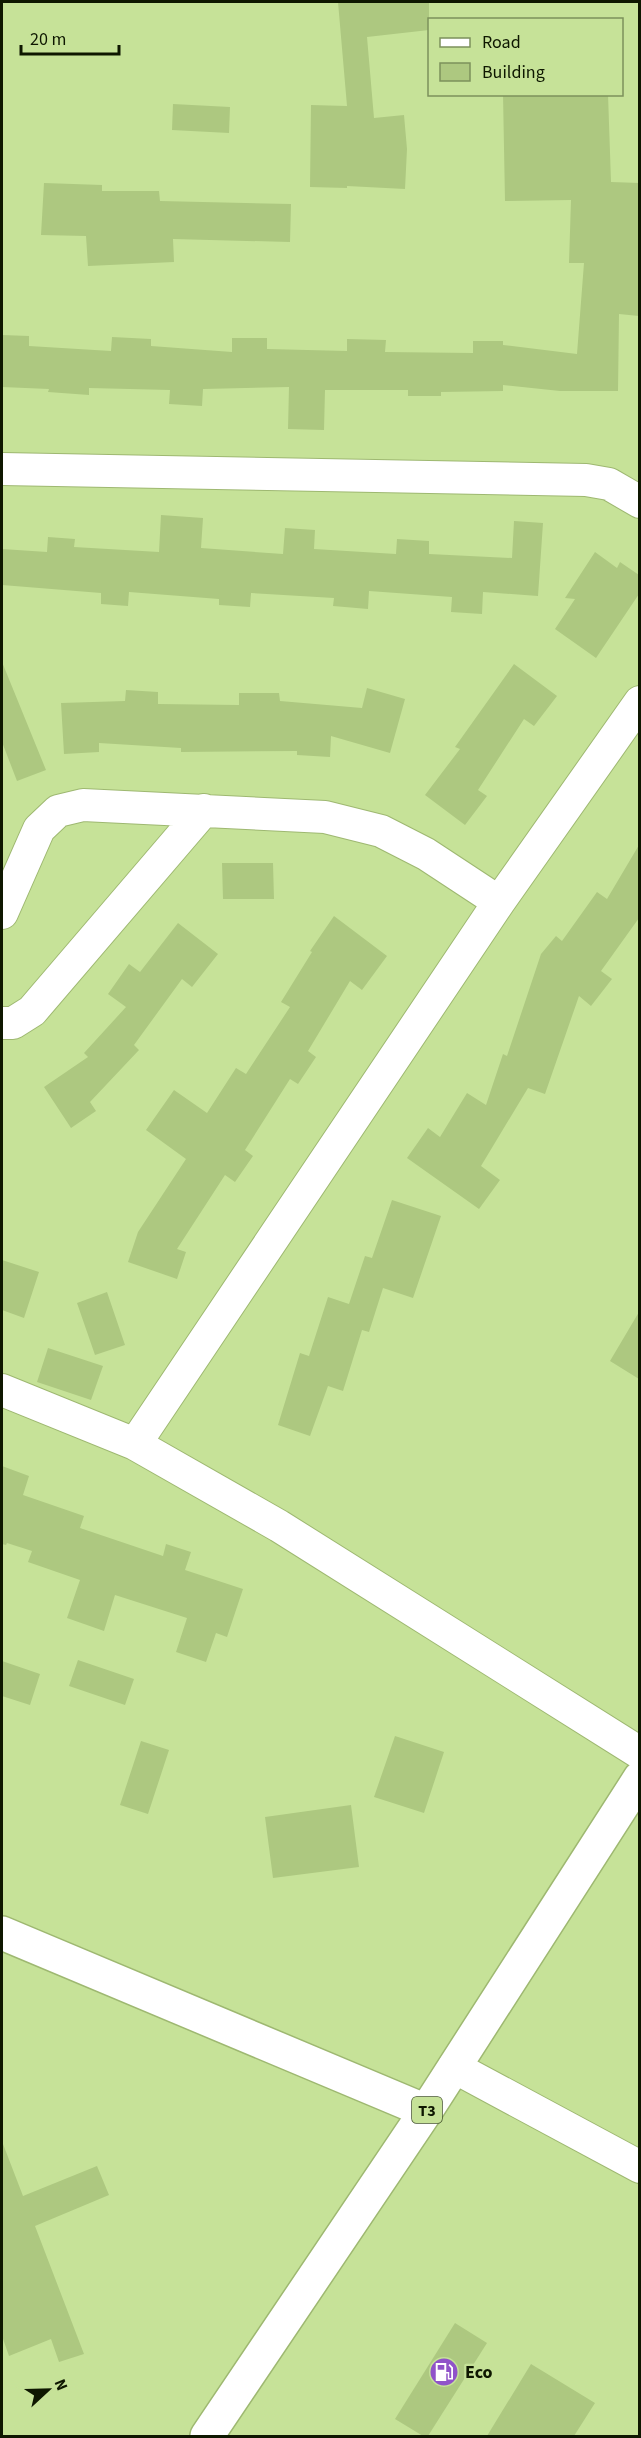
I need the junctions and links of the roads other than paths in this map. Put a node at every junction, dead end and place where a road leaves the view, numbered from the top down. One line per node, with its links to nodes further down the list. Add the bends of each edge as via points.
1 (2, 468): 2 (street, via 586,480 609,484)
2 (639, 502)
3 (639, 702): 5 (street)
4 (204, 810): 5 (street, via 325,818 381,831 426,854); 6 (street, via 83,805 58,811 39,829); 7 (street, via 32,1011 13,1023)
5 (500, 902): 9 (street)
6 (2, 913)
7 (2, 1023)
8 (2, 1390): 9 (street)
9 (135, 1444): 10 (street, via 279,1526)
10 (639, 1753)
11 (639, 1778): 13 (main road, T3)
12 (2, 1933): 14 (main road)
13 (454, 2067): 14 (main road, T3); 15 (street)
14 (426, 2111): 16 (main road, T3)
15 (639, 2167)
16 (207, 2436)

